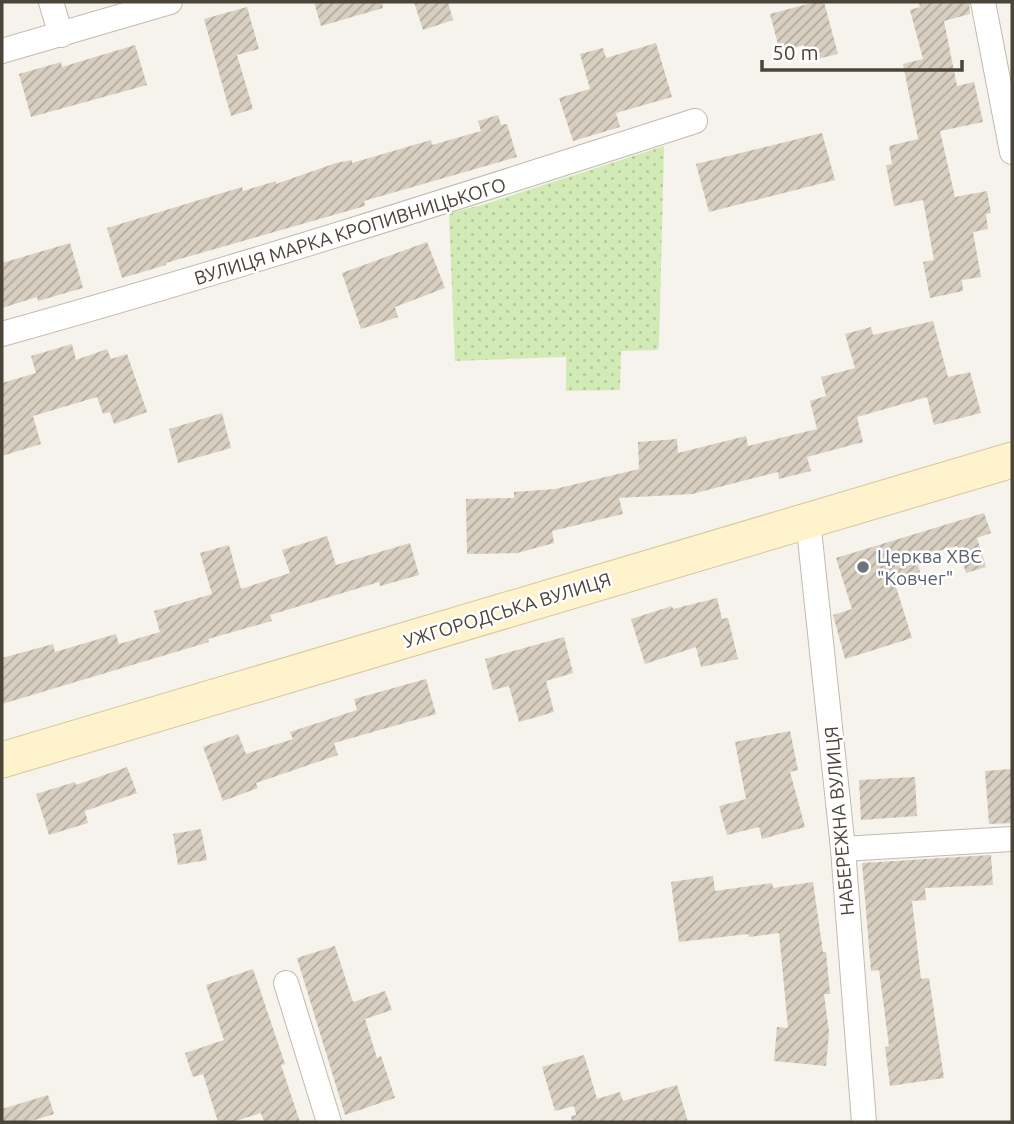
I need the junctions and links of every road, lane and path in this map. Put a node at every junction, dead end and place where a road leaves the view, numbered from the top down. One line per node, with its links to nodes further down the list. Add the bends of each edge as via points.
1 (51, 2): 4 (street)
2 (170, 2): 4 (street)
3 (983, 2): 7 (street)
4 (61, 36): 5 (street)
5 (2, 51)
6 (695, 121): 8 (street, ВУЛИЦЯ МАРКА КРОПИВНИЦЬКОГО, via 364,227)
7 (1012, 152)
8 (2, 334)
9 (1012, 460): 10 (main road, УЖГОРОДСЬКА ВУЛИЦЯ)
10 (808, 520): 11 (main road, УЖГОРОДСЬКА ВУЛИЦЯ); 13 (street, НАБЕРЕЖНА ВУЛИЦЯ)
11 (2, 760)
12 (1012, 839): 13 (street)
13 (843, 849): 16 (street, НАБЕРЕЖНА ВУЛИЦЯ)
14 (286, 983): 15 (street)
15 (329, 1122)
16 (864, 1122)

